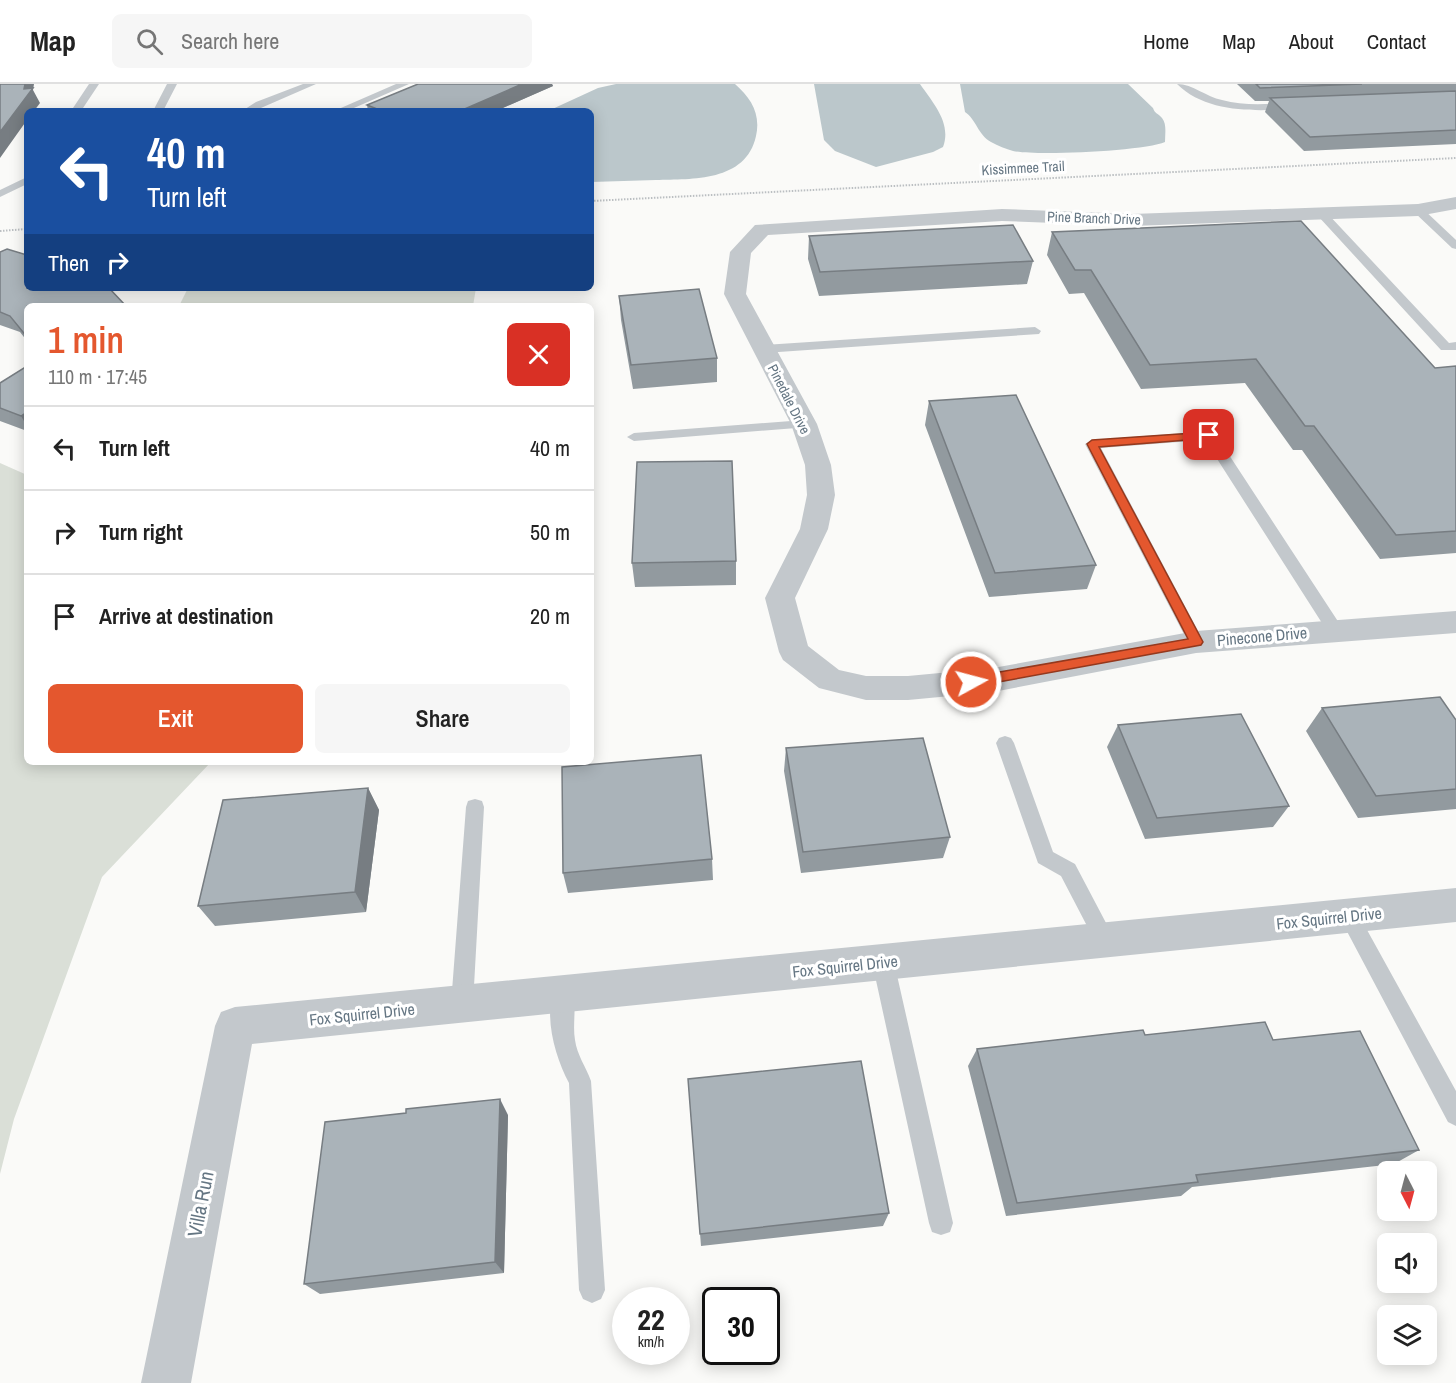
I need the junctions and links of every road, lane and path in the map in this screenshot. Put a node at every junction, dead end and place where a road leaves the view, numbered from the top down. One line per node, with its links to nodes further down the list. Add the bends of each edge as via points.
1 (94, 84): 7 (lane)
2 (172, 84): 8 (lane)
3 (311, 84): 9 (lane)
4 (404, 84): 10 (lane)
5 (1182, 84): 6 (lane, via 1217,103)
6 (1300, 106)
7 (78, 108)
8 (160, 108)
9 (252, 108)
10 (346, 108)
11 (1456, 158): 14 (path, Kissimmee Trail)
12 (24, 182): 13 (lane)
13 (3, 193)
14 (594, 201)
15 (1456, 203): 16 (street, Pine Branch Drive)
16 (1418, 210): 17 (street, Pine Branch Drive); 20 (lane)
17 (1322, 214): 21 (street, Pine Branch Drive, via 1132,220 1002,215 762,229); 23 (lane, via 1446,347)
18 (24, 229): 19 (path)
19 (0, 231)
20 (1456, 246)
21 (741, 252): 24 (street, Pinedale Drive, via 735,294)
22 (1035, 331): 24 (lane)
23 (1456, 346)
24 (764, 349): 25 (street, Pinedale Drive)
25 (804, 424): 26 (lane); 27 (street, Pinedale Drive, via 818,465 821,495 814,529)
26 (634, 437)
27 (786, 582): 30 (street, Pinecone Drive, via 780,598 794,652 830,680 866,688 993,680)
28 (1456, 622): 29 (street, Pinecone Drive)
29 (1335, 630): 30 (street, Pinecone Drive); 30 (lane, via 1209,435 1092,444)
30 (1196, 642)
31 (1005, 743): 35 (lane, via 1045,857 1068,870)
32 (475, 807): 38 (lane)
33 (1456, 905): 34 (street, Fox Squirrel Drive)
34 (1349, 916): 35 (street, Fox Squirrel Drive); 40 (lane)
35 (1105, 940): 36 (street, Fox Squirrel Drive)
36 (883, 962): 37 (street, Fox Squirrel Drive); 41 (lane)
37 (563, 994): 38 (street, Fox Squirrel Drive); 42 (lane, via 562,1043 580,1081)
38 (462, 1004): 39 (street, Fox Squirrel Drive)
39 (235, 1026): 43 (street, Villa Run)
40 (1456, 1114)
41 (941, 1223)
42 (592, 1290)
43 (166, 1383)

